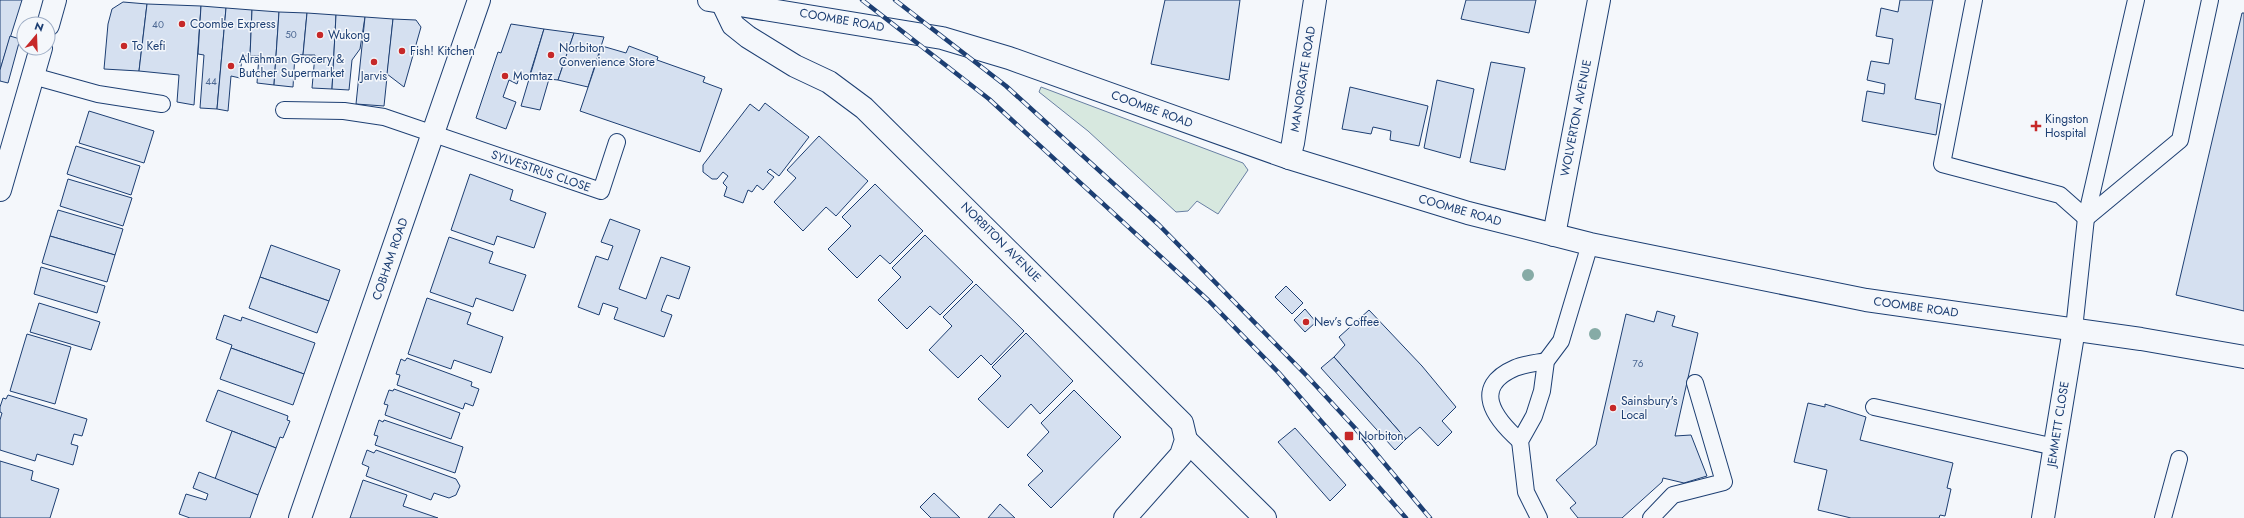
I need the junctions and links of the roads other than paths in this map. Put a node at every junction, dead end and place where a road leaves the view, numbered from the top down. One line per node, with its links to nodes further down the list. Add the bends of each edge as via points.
1 (55, 0): 9 (street)
2 (479, 0): 14 (street, COBHAM ROAD)
3 (1315, 0): 16 (street, MANORGATE ROAD)
4 (1599, 0): 19 (street, WOLVERTON AVENUE)
5 (1974, 0): 18 (lane, via 1942,164 2060,195)
6 (2136, 0): 18 (lane)
7 (2210, 0): 18 (lane, via 2180,140)
8 (716, 1): 16 (street, COOMBE ROAD, via 942,38 1009,58); 26 (street, NORBITON AVENUE, via 733,25 748,36 795,66 829,82 864,108 1165,405 1182,423)
9 (51, 16)
10 (39, 56): 11 (street)
11 (33, 76): 12 (lane, via 98,94); 17 (street)
12 (162, 104)
13 (284, 110): 14 (lane, via 344,111 384,117)
14 (433, 134): 15 (lane, SYLVESTRUS CLOSE, via 601,191); 30 (street, COBHAM ROAD)
15 (617, 142)
16 (1289, 158): 19 (street, COOMBE ROAD, via 1468,213)
17 (0, 190)
18 (2086, 218): 21 (lane)
19 (1554, 235): 20 (street, COOMBE ROAD)
20 (1590, 244): 21 (street, COOMBE ROAD, via 1866,300); 23 (lane, via 1561,341)
21 (2074, 329): 22 (street, COOMBE ROAD); 28 (street, JEMMETT CLOSE)
22 (2244, 357)
23 (1546, 361): 27 (lane, via 1542,391 1534,416); 27 (lane, via 1516,367 1502,374 1492,386 1490,406 1503,426)
24 (1695, 383): 34 (lane, via 1724,482 1673,495)
25 (1874, 407): 28 (lane)
26 (1186, 440): 31 (street, via 1181,455 1174,464); 32 (street)
27 (1520, 440): 33 (lane, via 1526,492)
28 (2055, 447): 35 (street, JEMMETT CLOSE)
29 (2179, 459): 36 (lane)
30 (300, 518)
31 (1125, 518)
32 (1265, 518)
33 (1539, 518)
34 (1651, 518)
35 (2043, 518)
36 (2164, 518)

